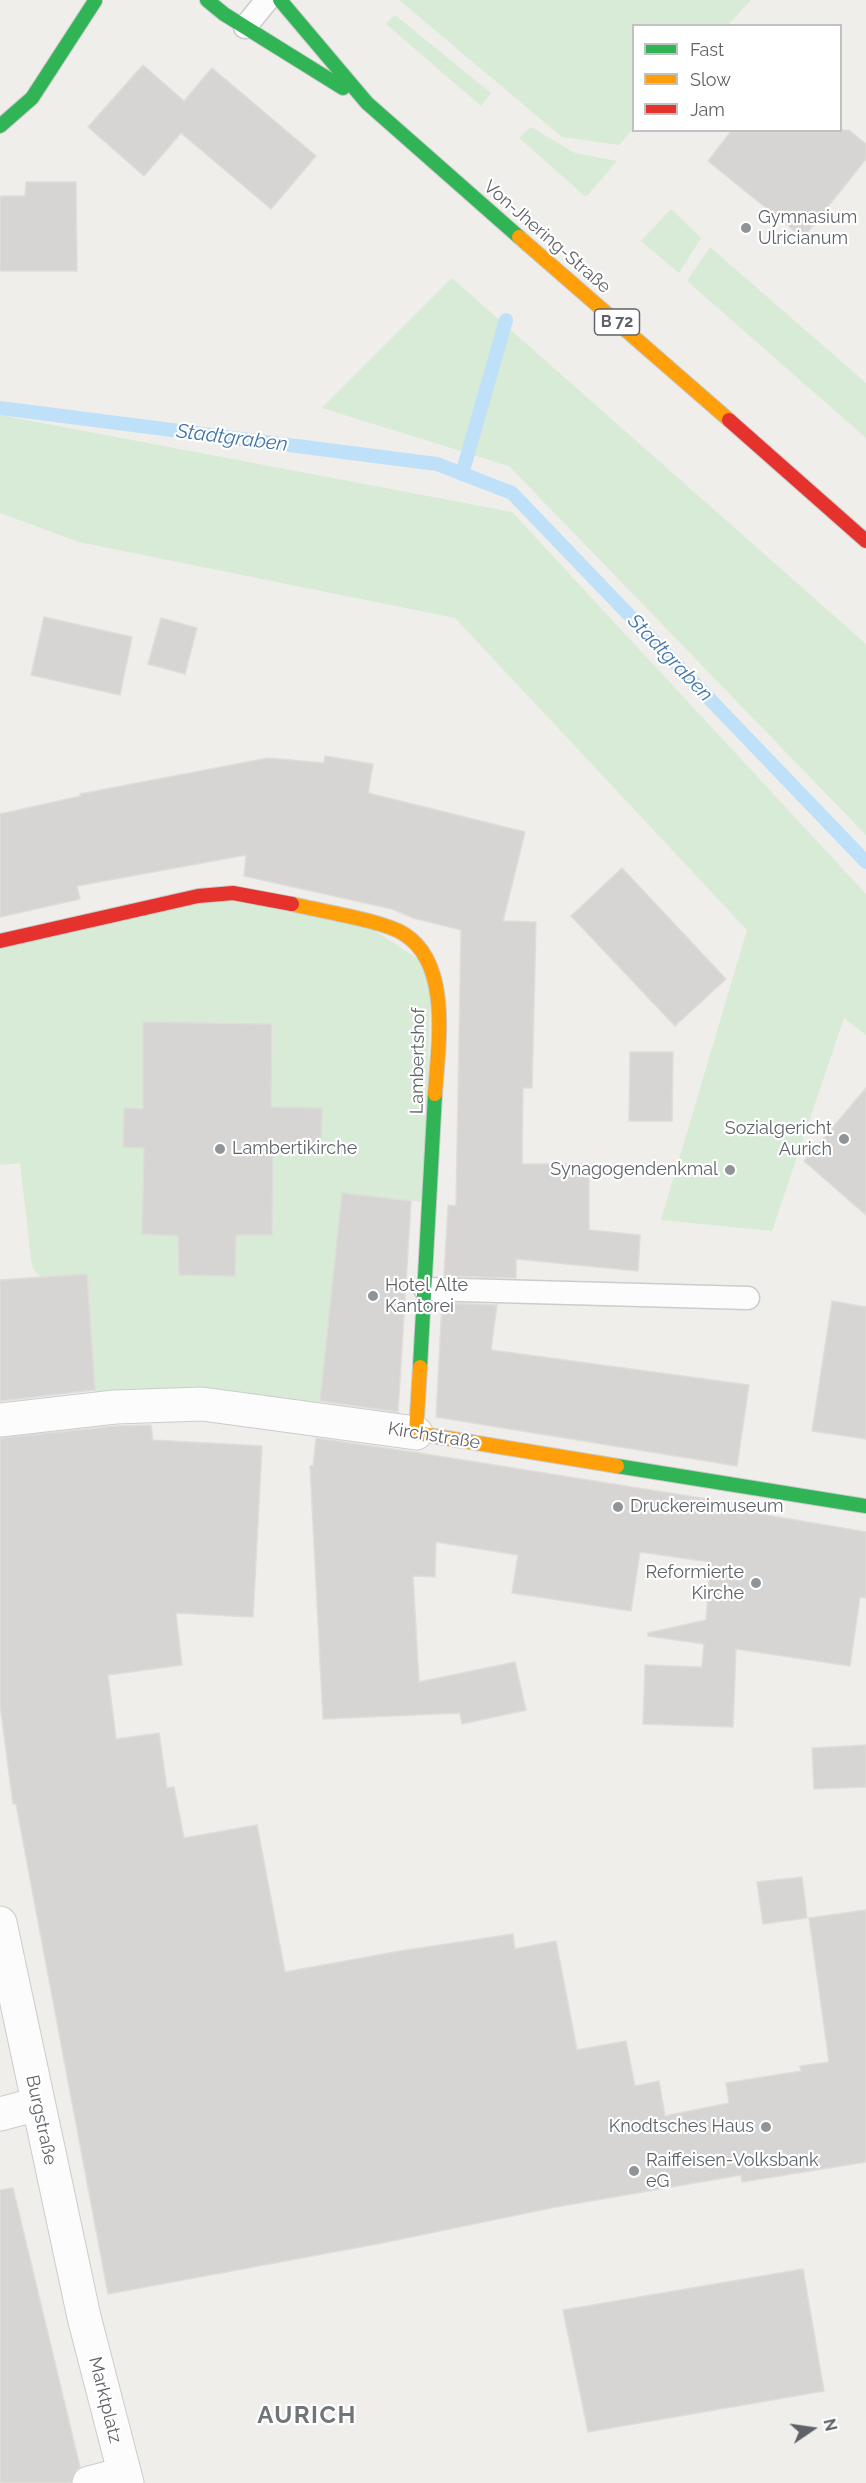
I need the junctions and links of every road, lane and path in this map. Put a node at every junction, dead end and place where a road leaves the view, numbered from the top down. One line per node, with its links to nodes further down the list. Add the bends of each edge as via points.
1 (207, 0): 5 (street, Von-Jhering-Straße / B 72)
2 (267, 0): 5 (lane)
3 (280, 0): 6 (street, Von-Jhering-Straße / B 72)
4 (95, 1): 7 (street, via 32,98)
5 (245, 27): 6 (street, Von-Jhering-Straße / B 72)
6 (367, 103): 8 (street, Von-Jhering-Straße / B 72)
7 (0, 126)
8 (866, 541)
9 (0, 941): 10 (street, Lambertshof, via 198,896 233,893 356,918 404,934 431,968 437,992 439,1031)
10 (425, 1288): 11 (lane); 13 (street, Lambertshof)
11 (748, 1298)
12 (0, 1420): 13 (street, Kirchstraße, via 115,1407 202,1404)
13 (416, 1433): 14 (street, Kirchstraße)
14 (866, 1506)
15 (0, 1923): 16 (street, Burgstraße)
16 (38, 2104): 17 (street); 18 (street, Burgstraße)
17 (0, 2114)
18 (84, 2317): 19 (street, Marktplatz)
19 (126, 2479): 20 (street)
20 (89, 2483)

